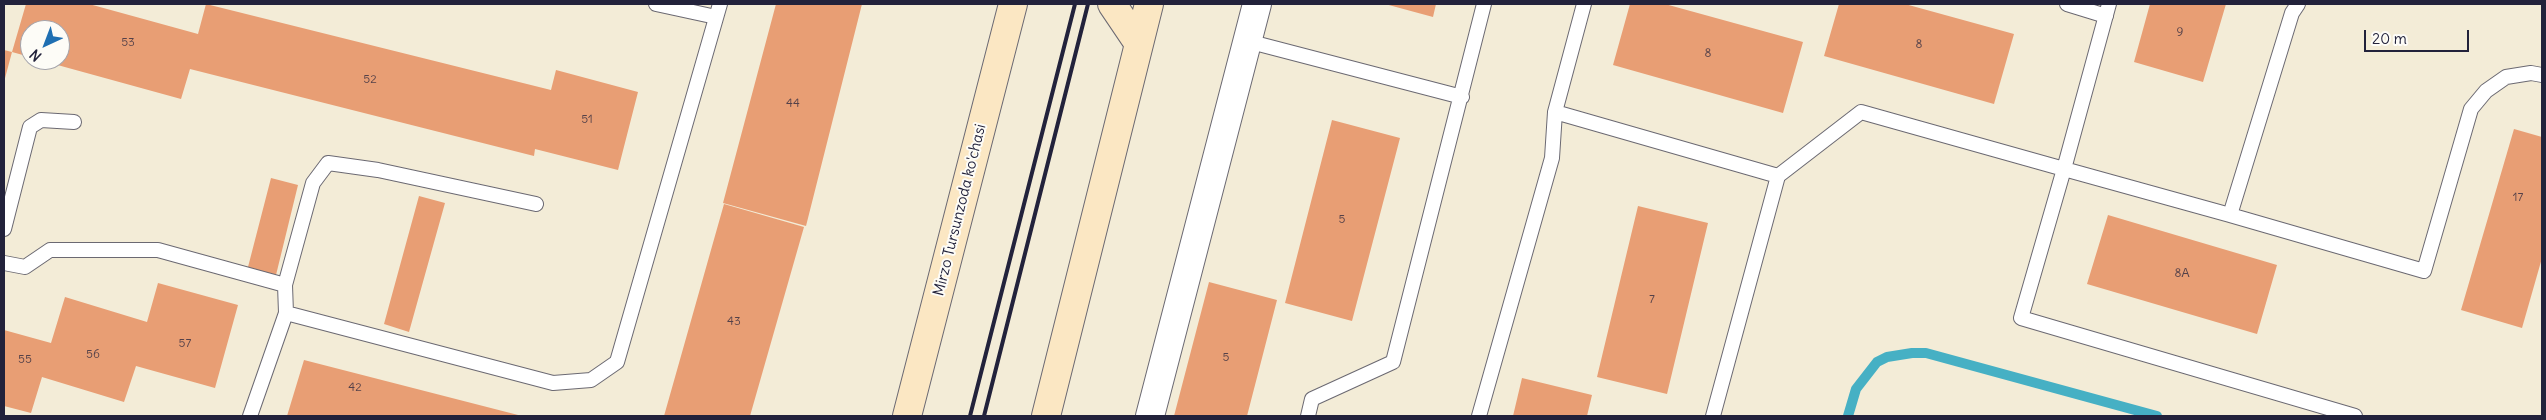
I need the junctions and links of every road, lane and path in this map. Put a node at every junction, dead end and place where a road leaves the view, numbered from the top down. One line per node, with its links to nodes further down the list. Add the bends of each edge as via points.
1 (656, 4): 10 (lane)
2 (1013, 4): 27 (main road, Mirzo Tursunzoda ko'chasi)
3 (1112, 4): 13 (main road)
4 (1150, 4): 13 (main road)
5 (1256, 4): 12 (street)
6 (1484, 4): 15 (lane)
7 (1584, 4): 16 (lane)
8 (2067, 4): 11 (lane)
9 (2298, 4): 21 (lane, via 2292,12)
10 (718, 10): 25 (lane, via 617,362 591,380 553,383)
11 (2108, 10): 18 (lane)
12 (1247, 41): 15 (lane); 29 (street)
13 (1139, 44): 28 (main road)
14 (2542, 75): 21 (lane, via 2531,73 2506,77 2486,91 2471,109 2424,271)
15 (1462, 97): 30 (lane, via 1393,362 1312,399)
16 (1555, 112): 19 (lane); 31 (lane, via 1552,158)
17 (74, 122): 22 (lane, via 41,120 30,127)
18 (2064, 170): 19 (lane, via 1861,112); 21 (lane); 33 (lane, via 2021,318)
19 (1778, 176): 32 (lane)
20 (536, 204): 24 (lane, via 378,170 328,163 313,183)
21 (2230, 215)
22 (4, 229)
23 (4, 263): 24 (lane, via 24,267 50,250 158,250)
24 (285, 285): 25 (lane)
25 (286, 313): 26 (lane)
26 (250, 416)
27 (907, 416)
28 (1046, 416)
29 (1150, 416)
30 (1308, 416)
31 (1480, 416)
32 (1713, 416)
33 (2355, 416)

